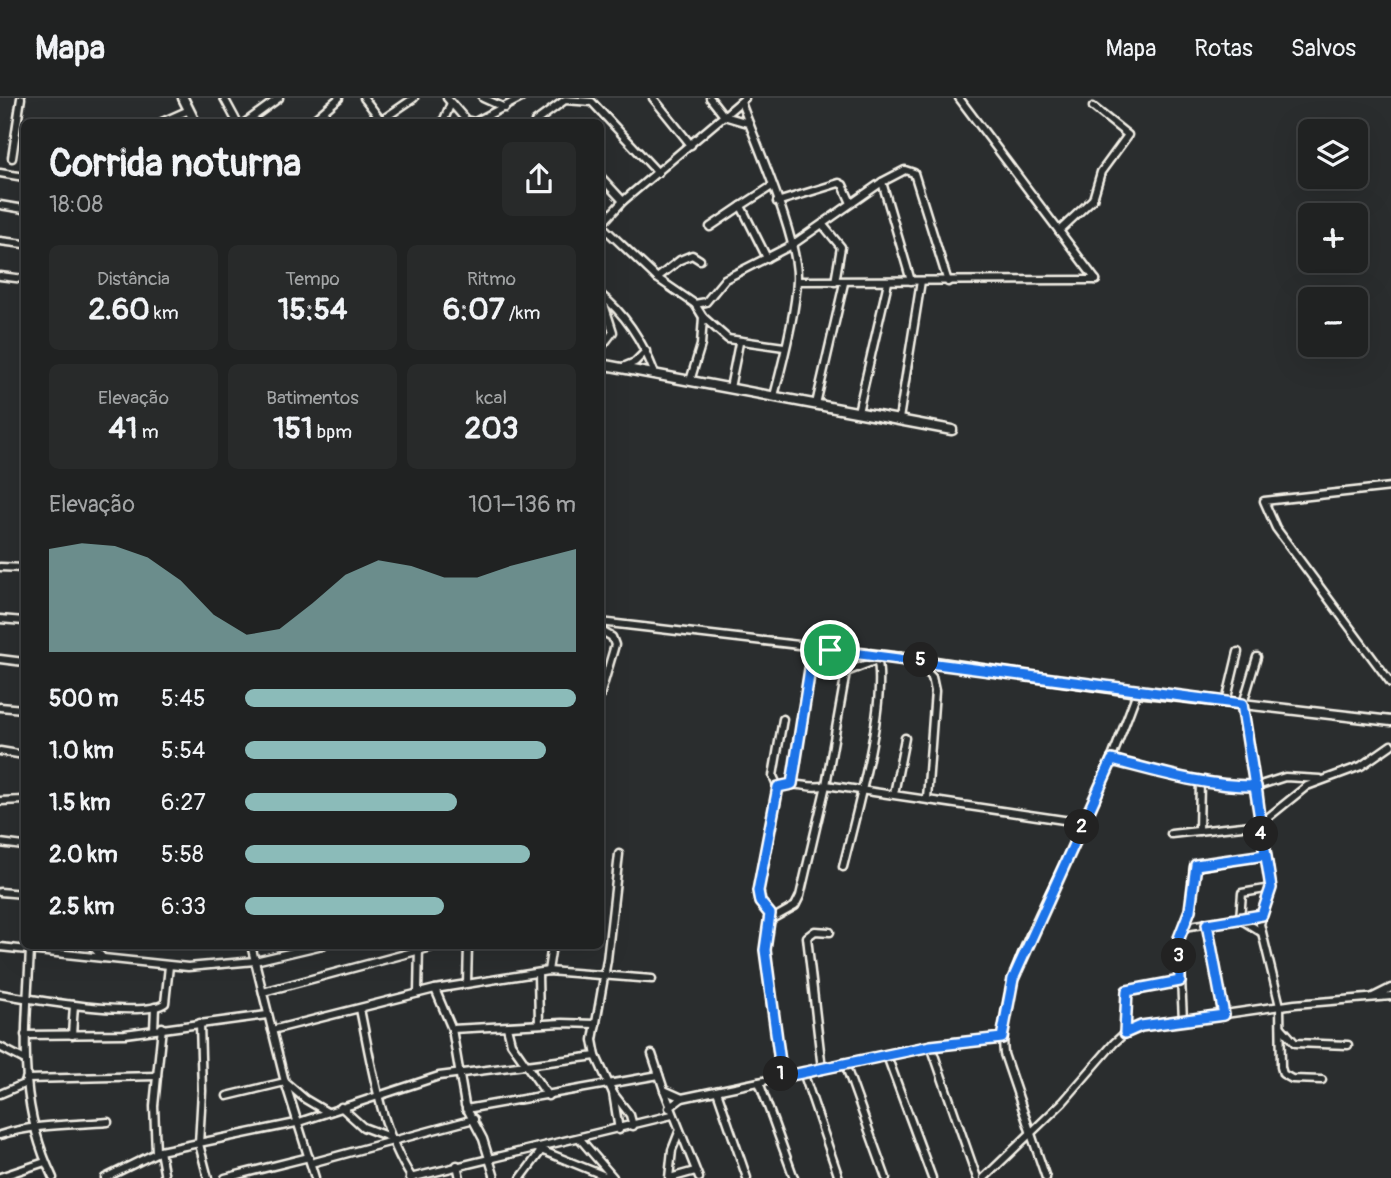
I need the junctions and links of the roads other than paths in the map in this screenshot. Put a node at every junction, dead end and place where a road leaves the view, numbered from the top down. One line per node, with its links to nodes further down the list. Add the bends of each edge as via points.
1 (21, 98): 37 (street)
2 (183, 98): 21 (street)
3 (224, 98): 26 (street)
4 (261, 98): 19 (street)
5 (279, 98): 19 (street)
6 (339, 98): 28 (street)
7 (365, 98): 29 (street)
8 (414, 98): 30 (street)
9 (483, 98): 20 (street)
10 (521, 98): 20 (street)
11 (653, 98): 39 (street)
12 (710, 98): 23 (street)
13 (959, 98): 57 (street)
14 (449, 100): 31 (street); 32 (street)
15 (561, 100): 16 (street); 22 (street)
16 (591, 100): 42 (street)
17 (743, 100): 23 (street); 36 (street)
18 (1093, 107): 57 (street, via 1128,135 1101,172 1093,199)
19 (266, 108): 27 (street)
20 (505, 108): 33 (street)
21 (189, 110): 24 (street); 25 (street)
22 (542, 116): 34 (street); 35 (street)
23 (724, 116): 36 (street); 39 (street)
24 (169, 119)
25 (194, 119)
26 (235, 119)
27 (253, 119)
28 (314, 119)
29 (379, 119)
30 (383, 119)
31 (444, 119)
32 (469, 119)
33 (486, 119)
34 (538, 119)
35 (546, 119)
36 (748, 123): 46 (street)
37 (15, 139): 38 (street); 40 (street)
38 (21, 140)
39 (691, 145): 42 (street)
40 (12, 158)
41 (0, 173): 43 (street)
42 (658, 173): 47 (street)
43 (21, 176)
44 (604, 180): 47 (street)
45 (881, 182): 49 (street); 67 (street); 71 (street, via 901,172 914,173)
46 (772, 186): 48 (street); 51 (street)
47 (623, 201): 53 (street)
48 (777, 202): 49 (street, via 841,183); 60 (street)
49 (851, 203): 54 (street)
50 (0, 205): 52 (street)
51 (741, 206): 55 (street); 61 (street)
52 (21, 208)
53 (604, 222)
54 (823, 225): 60 (street); 69 (street, via 841,247)
55 (710, 227)
56 (604, 228): 64 (street)
57 (1059, 231): 71 (street, via 1096,280)
58 (0, 241): 59 (street)
59 (21, 244)
60 (792, 245): 61 (street); 66 (street)
61 (767, 258): 74 (street, via 725,279 706,302)
62 (700, 260): 64 (street, via 692,255 684,258)
63 (0, 276): 65 (street)
64 (657, 278): 74 (street)
65 (21, 279)
66 (797, 281): 69 (street); 79 (street)
67 (911, 281): 68 (street); 70 (street)
68 (921, 281): 71 (street); 89 (street)
69 (835, 282): 72 (street)
70 (888, 282): 72 (street); 88 (street)
71 (948, 282)
72 (844, 283): 87 (street)
73 (604, 298): 80 (street, via 624,316)
74 (695, 304): 76 (street)
75 (604, 306): 78 (street, via 613,332)
76 (703, 317): 77 (street); 84 (street, via 701,345)
77 (739, 343): 79 (street); 85 (street)
78 (604, 344)
79 (784, 347): 86 (street)
80 (646, 351): 82 (street); 83 (street)
81 (604, 365): 82 (street)
82 (621, 368): 83 (street)
83 (655, 374): 84 (street)
84 (690, 381): 85 (street)
85 (730, 388): 86 (street)
86 (774, 396): 87 (street)
87 (816, 404): 88 (street)
88 (858, 412): 89 (street)
89 (899, 419): 90 (street)
90 (952, 430)
91 (1391, 487): 107 (street, via 1264,500 1276,528)
92 (0, 567): 93 (street)
93 (21, 568)
94 (0, 619): 95 (street)
95 (21, 621)
96 (604, 622): 98 (street)
97 (604, 632): 106 (street, via 615,645)
98 (830, 650): 102 (street); 122 (street, via 810,669)
99 (1238, 652): 109 (street)
100 (902, 657): 102 (street); 104 (street)
101 (1257, 657): 110 (street)
102 (877, 658): 123 (street, via 846,672); 126 (street, via 881,678)
103 (0, 660): 105 (street)
104 (915, 660): 108 (street); 128 (street, via 932,677 936,691)
105 (21, 662)
106 (604, 682)
107 (1391, 683)
108 (1136, 692): 109 (street); 119 (street)
109 (1226, 702): 110 (street)
110 (1242, 704): 114 (street); 124 (street)
111 (0, 707): 112 (street)
112 (21, 709)
113 (783, 719): 125 (street, via 773,776)
114 (1391, 721)
115 (905, 738): 127 (street)
116 (1391, 746): 120 (street, via 1361,766)
117 (0, 751): 118 (street)
118 (21, 754)
119 (1112, 760): 121 (street); 131 (street)
120 (1322, 779): 124 (street, via 1285,778); 132 (street, via 1288,798)
121 (1200, 780): 124 (street); 133 (street)
122 (792, 784): 123 (street); 125 (street)
123 (826, 785): 126 (street); 147 (street, via 798,902)
124 (1256, 786): 132 (street)
125 (778, 787): 147 (street, via 758,891)
126 (862, 789): 127 (street); 139 (street)
127 (894, 794): 128 (street)
128 (927, 799): 131 (street)
129 (21, 800): 130 (street)
130 (0, 801)
131 (1084, 823): 199 (street, via 1013,979)
132 (1260, 824): 133 (street); 138 (street)
133 (1199, 831): 134 (street)
134 (1171, 834)
135 (0, 843): 136 (street)
136 (21, 846)
137 (619, 854): 146 (street)
138 (1265, 855): 140 (street); 149 (street, via 1196,865)
139 (843, 867)
140 (1271, 888): 143 (street); 145 (street, via 1242,891)
141 (0, 892): 142 (street)
142 (21, 894)
143 (1262, 915): 145 (street); 151 (street)
144 (604, 919): 146 (street)
145 (1240, 919): 148 (street); 151 (street)
146 (611, 920): 168 (street)
147 (770, 920): 214 (street, via 766,958)
148 (1207, 924): 149 (street); 185 (street)
149 (1183, 927): 170 (street)
150 (830, 932): 209 (street, via 815,930 807,937)
151 (1261, 932): 181 (street)
152 (0, 947): 162 (street)
153 (34, 949): 162 (street)
154 (44, 949): 163 (street)
155 (95, 949): 163 (street)
156 (252, 949): 164 (street)
157 (306, 949): 164 (street)
158 (414, 949): 174 (street, via 368,966)
159 (419, 949): 175 (street)
160 (468, 949): 171 (street)
161 (551, 949): 166 (street)
162 (30, 950): 178 (street)
163 (103, 958): 165 (street)
164 (255, 961): 165 (street); 174 (street)
165 (169, 965): 182 (street, via 165,1003)
166 (548, 971): 167 (street); 168 (street)
167 (538, 973): 171 (street); 188 (street)
168 (604, 974): 169 (street); 189 (street)
169 (652, 979)
170 (1180, 981): 186 (street); 196 (street, via 1127,991)
171 (467, 983): 172 (street)
172 (435, 989): 175 (street); 193 (street)
173 (1391, 989): 179 (street)
174 (263, 992): 184 (street)
175 (418, 993): 183 (street)
176 (0, 995): 178 (street)
177 (1391, 996): 179 (street)
178 (28, 998): 180 (street); 197 (street)
179 (1371, 998): 181 (street)
180 (74, 1005): 182 (street); 198 (street)
181 (1280, 1006): 185 (street); 190 (street)
182 (155, 1007): 194 (street)
183 (359, 1009): 195 (street); 222 (street)
184 (267, 1015): 187 (street); 195 (street)
185 (1224, 1015): 186 (street)
186 (1183, 1020): 196 (street)
187 (200, 1023): 191 (street); 245 (street)
188 (539, 1024): 189 (street); 192 (street)
189 (596, 1024): 204 (street)
190 (1281, 1026): 200 (street, via 1295,1043); 215 (street, via 1283,1074 1292,1079)
191 (162, 1027): 194 (street); 213 (street)
192 (507, 1027): 193 (street); 208 (street, via 511,1043)
193 (452, 1029): 210 (street)
194 (153, 1030): 198 (street)
195 (272, 1030): 217 (street)
196 (1125, 1033): 241 (street)
197 (25, 1035): 198 (street); 206 (street)
198 (72, 1035)
199 (1002, 1038): 201 (street); 241 (street, via 1010,1079)
200 (1349, 1045)
201 (931, 1046): 205 (street); 272 (street)
202 (0, 1047): 206 (street)
203 (652, 1054): 212 (street)
204 (596, 1056): 208 (street); 219 (street)
205 (887, 1056): 207 (street); 271 (street)
206 (25, 1060): 216 (street)
207 (845, 1064): 209 (street); 270 (street)
208 (526, 1065): 210 (street); 226 (street)
209 (822, 1069): 211 (street)
210 (459, 1071): 222 (street); 229 (street)
211 (803, 1072): 214 (street); 269 (street)
212 (659, 1075): 219 (street); 220 (street)
213 (157, 1076): 216 (street); 247 (street, via 153,1116)
214 (782, 1077): 218 (street)
215 (1322, 1080)
216 (26, 1081): 224 (street); 237 (street)
217 (285, 1082): 225 (street); 230 (street); 235 (street)
218 (759, 1082): 221 (street); 268 (street)
219 (609, 1085): 223 (street); 226 (street)
220 (664, 1090): 227 (street); 231 (street)
221 (717, 1091): 227 (street); 267 (street)
222 (379, 1093): 228 (street); 243 (street)
223 (613, 1093): 232 (street); 239 (street)
224 (0, 1094)
225 (227, 1096)
226 (548, 1096): 229 (street)
227 (682, 1098): 231 (street)
228 (341, 1107): 230 (street); 243 (street, via 363,1127)
229 (466, 1109): 233 (street)
230 (327, 1112): 235 (street)
231 (670, 1112): 236 (street); 240 (street)
232 (630, 1115): 236 (street); 238 (street)
233 (474, 1119): 243 (street); 248 (street)
234 (108, 1122): 237 (street)
235 (296, 1123): 245 (street); 249 (street)
236 (644, 1123): 238 (street)
237 (32, 1125): 242 (street); 250 (street)
238 (633, 1126): 239 (street)
239 (618, 1130): 244 (street)
240 (678, 1132): 252 (street); 266 (street)
241 (1031, 1132): 273 (street); 274 (street)
242 (0, 1135)
243 (392, 1138): 249 (street); 261 (street, via 398,1158)
244 (580, 1139): 246 (street); 265 (street)
245 (199, 1144): 247 (street); 258 (street)
246 (538, 1149): 248 (street); 253 (street); 264 (street)
247 (158, 1151): 256 (street); 257 (street)
248 (490, 1157): 251 (street); 263 (street)
249 (310, 1160): 259 (street); 260 (street)
250 (45, 1162): 254 (street); 255 (street)
251 (457, 1165): 261 (street); 262 (street)
252 (697, 1174): 266 (street)
253 (597, 1176): 265 (street)
254 (0, 1177)
255 (53, 1178)
256 (105, 1178)
257 (165, 1178)
258 (208, 1178)
259 (225, 1178)
260 (315, 1178)
261 (412, 1178)
262 (460, 1178)
263 (495, 1178)
264 (521, 1178)
265 (612, 1178)
266 (669, 1178)
267 (747, 1178)
268 (794, 1178)
269 (839, 1178)
270 (886, 1178)
271 (932, 1178)
272 (977, 1178)
273 (984, 1178)
274 (1046, 1178)

